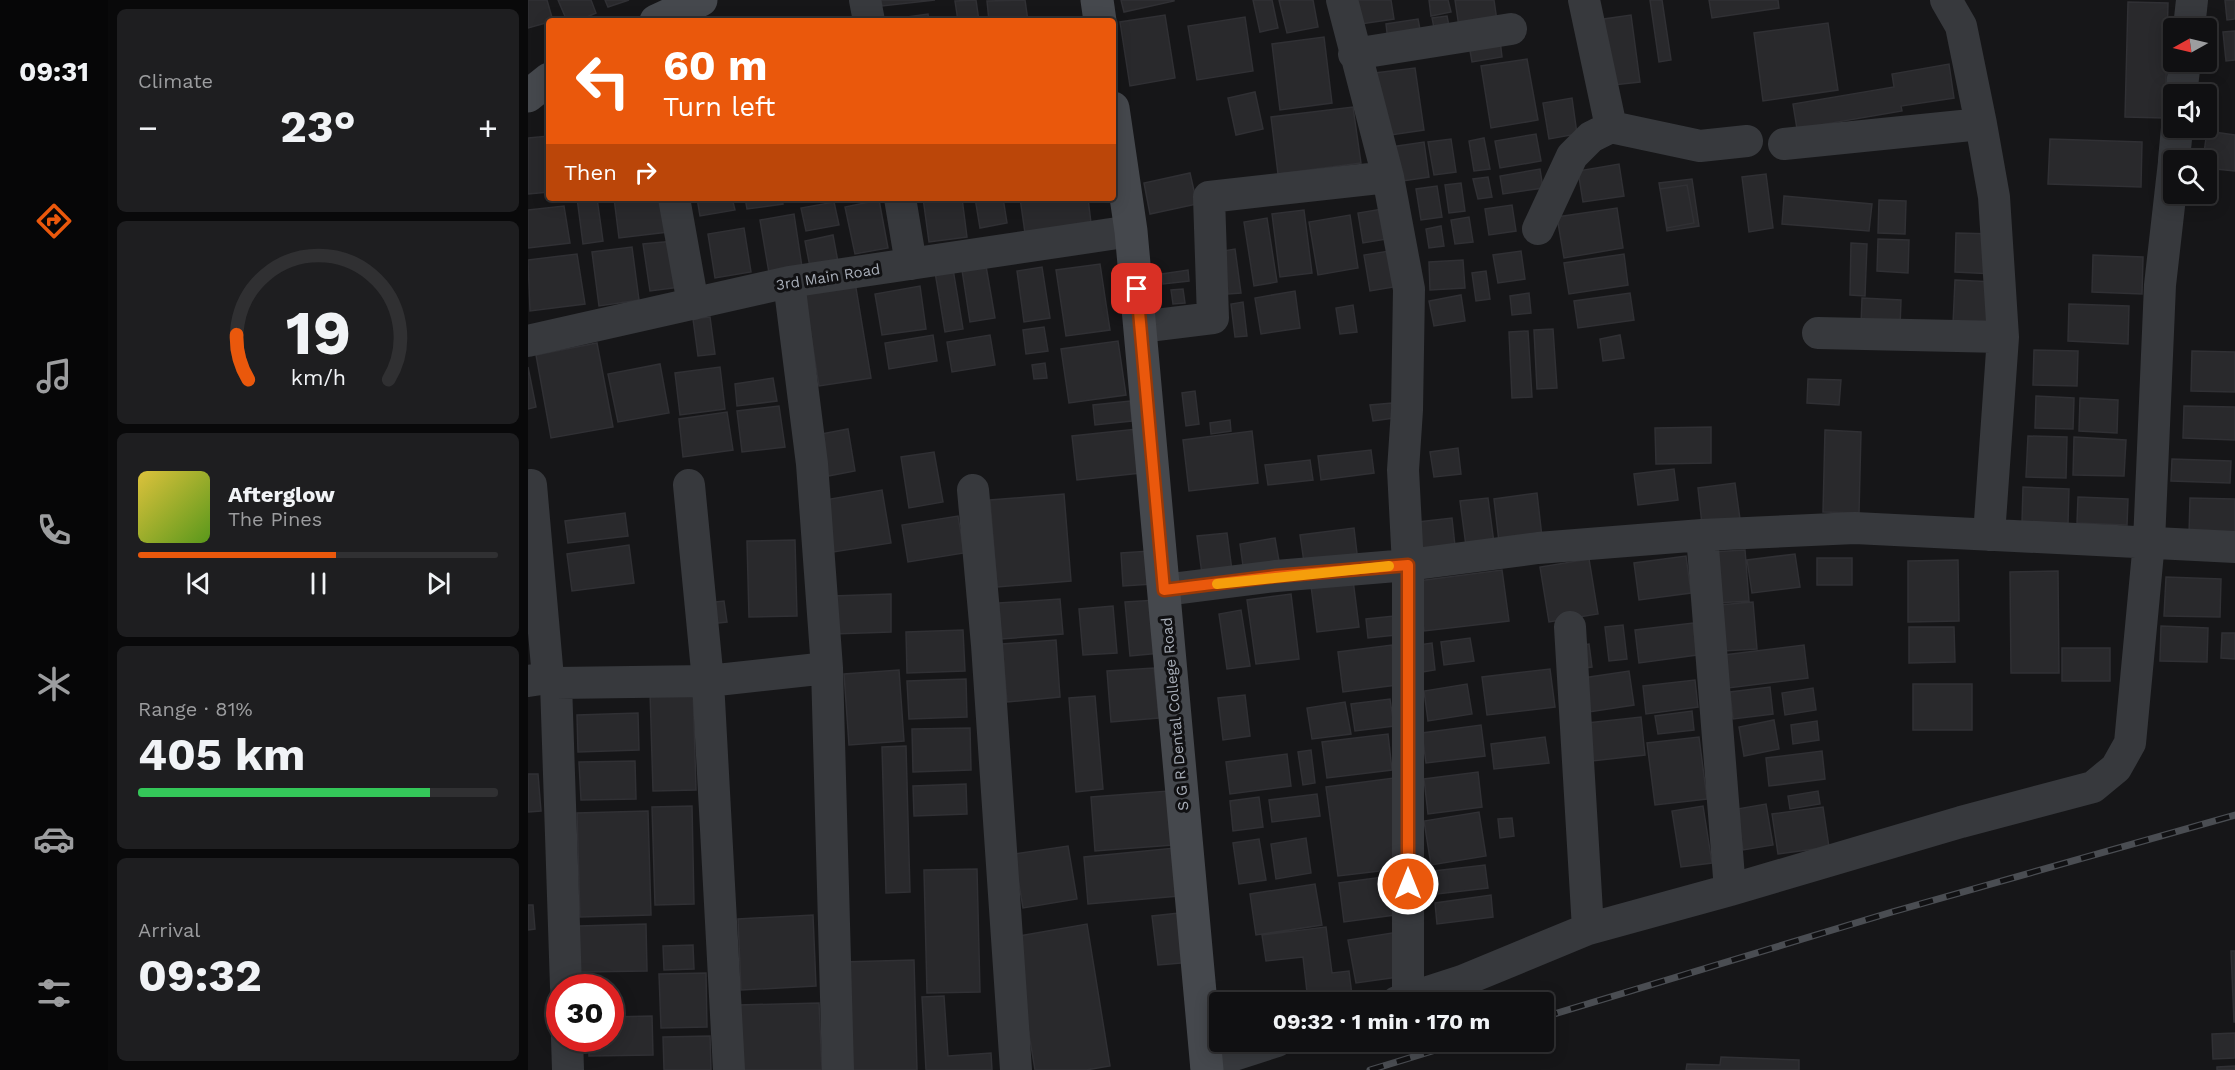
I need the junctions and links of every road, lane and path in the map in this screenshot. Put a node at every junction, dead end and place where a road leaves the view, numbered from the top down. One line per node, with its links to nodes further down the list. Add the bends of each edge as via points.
1 (701, 0): 8 (street)
2 (865, 0): 9 (street)
3 (1097, 0): 10 (street)
4 (1342, 0): 13 (street)
5 (1584, 0): 17 (street)
6 (1946, 0): 16 (street, via 1961,26)
7 (2192, 0): 11 (street)
8 (662, 18)
9 (868, 18)
10 (1100, 18)
11 (2190, 18)
12 (1511, 29): 13 (street)
13 (1354, 54): 21 (street)
14 (546, 81): 15 (street)
15 (528, 96)
16 (1981, 124): 20 (street); 32 (street, via 1994,197)
17 (1611, 127): 19 (street, via 1700,146); 25 (street, via 1591,137 1572,156)
18 (1116, 128): 26 (street, S G R Dental College Road)
19 (1747, 141)
20 (1784, 144)
21 (1388, 177): 30 (street, via 1209,197 1213,318); 41 (street, via 1409,289 1403,470)
22 (675, 201): 29 (street)
23 (900, 201): 27 (street)
24 (2169, 204): 39 (street, via 2160,285)
25 (1538, 229)
26 (1131, 231): 27 (street, 3rd Main Road); 30 (street, S G R Dental College Road)
27 (911, 264): 28 (street, 3rd Main Road)
28 (789, 282): 29 (street, 3rd Main Road); 44 (street, via 812,464)
29 (693, 304): 33 (street, 3rd Main Road)
30 (1140, 327): 42 (street, S G R Dental College Road)
31 (1818, 333): 32 (street)
32 (2003, 337): 38 (street)
33 (528, 341)
34 (689, 485): 46 (street)
35 (531, 486): 45 (street)
36 (973, 490): 58 (street)
37 (1702, 535): 38 (street, via 1855,528); 41 (street, via 1538,548); 47 (street)
38 (1989, 535): 39 (street)
39 (2149, 542): 40 (street); 47 (street, via 2130,743 2116,768 2093,787)
40 (2235, 547)
41 (1408, 565): 42 (street); 50 (street)
42 (1164, 590): 54 (street, S G R Dental College Road)
43 (1570, 627): 48 (street)
44 (827, 668): 46 (street); 57 (street)
45 (544, 681): 46 (street); 49 (street)
46 (708, 681): 56 (street)
47 (1730, 890): 48 (street)
48 (1588, 929): 51 (street)
49 (565, 974)
50 (1402, 992)
51 (1427, 992)
52 (567, 1052): 55 (street)
53 (1247, 1052): 54 (street)
54 (1207, 1067)
55 (568, 1070)
56 (729, 1070)
57 (838, 1070)
58 (1016, 1070)

